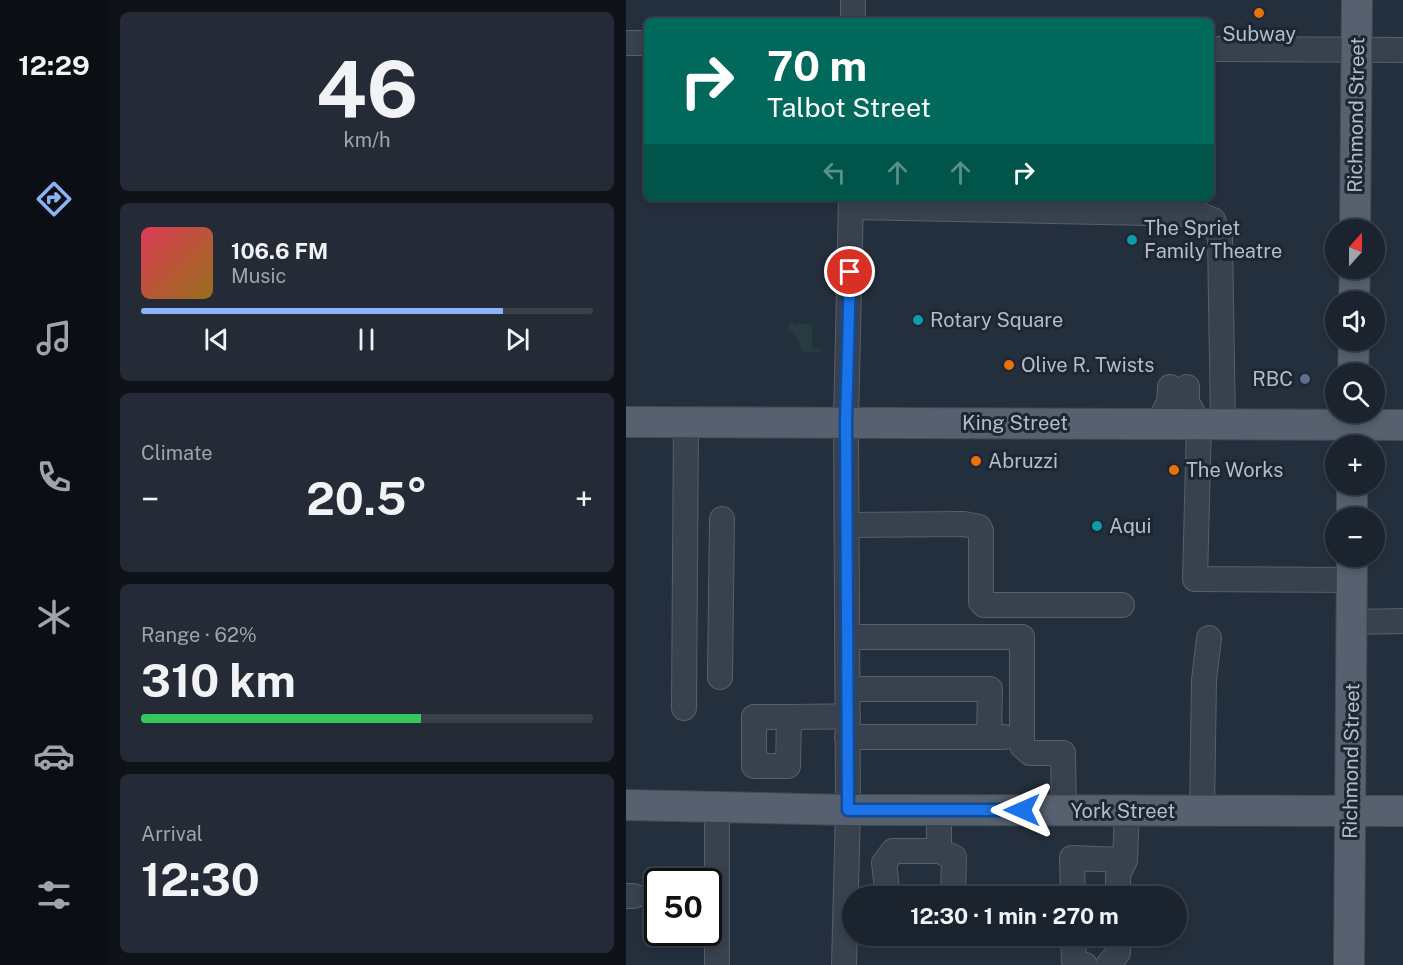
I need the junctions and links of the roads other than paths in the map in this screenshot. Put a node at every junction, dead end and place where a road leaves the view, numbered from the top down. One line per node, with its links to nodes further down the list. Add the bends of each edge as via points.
1 (853, 0): 3 (street)
2 (1357, 0): 7 (main road, Richmond Street)
3 (853, 18)
4 (626, 43): 5 (street)
5 (644, 43)
6 (1214, 49): 7 (street)
7 (1357, 49): 8 (street); 10 (main road, Richmond Street)
8 (1403, 50)
9 (851, 202): 13 (street); 15 (street, via 1209,217 1217,225 1220,238)
10 (1355, 219)
11 (626, 422): 12 (main road, King Street)
12 (686, 422): 13 (main road, King Street); 21 (street)
13 (846, 422): 14 (main road, King Street); 19 (street)
14 (1158, 424): 15 (main road, King Street); 15 (street, via 1178,387 1187,402)
15 (1211, 424): 17 (main road, King Street); 20 (street, via 1195,579)
16 (1403, 424): 17 (main road, King Street)
17 (1353, 428)
18 (722, 519): 22 (street)
19 (847, 525): 23 (street, via 978,527 984,605); 26 (street)
20 (1352, 568): 25 (main road, Richmond Street)
21 (684, 601): 22 (street); 30 (street)
22 (721, 602): 28 (street)
23 (1122, 605)
24 (1403, 621): 25 (street)
25 (1352, 622): 43 (main road, Richmond Street)
26 (847, 637): 29 (street); 34 (street, via 1022,637)
27 (1209, 638): 41 (street, via 1204,680)
28 (720, 677)
29 (848, 689): 32 (street); 33 (street, via 990,689)
30 (684, 708)
31 (789, 717): 32 (street)
32 (847, 727): 33 (street); 37 (street)
33 (989, 737): 34 (street)
34 (1021, 737): 39 (street, via 1024,749 1030,753 1063,753)
35 (626, 805): 36 (main road, York Street)
36 (717, 807): 37 (main road, York Street); 54 (street)
37 (848, 810): 38 (main road, York Street); 46 (street)
38 (939, 810): 39 (main road, York Street); 44 (street)
39 (1064, 810): 40 (main road, York Street)
40 (1127, 811): 41 (main road, York Street); 45 (street)
41 (1202, 811): 43 (main road, York Street)
42 (1403, 811): 43 (main road, York Street)
43 (1351, 812): 58 (main road, Richmond Street)
44 (947, 854): 47 (street, via 893,851); 49 (street)
45 (1125, 860): 50 (street, via 1072,858); 51 (street)
46 (846, 862): 47 (street); 55 (street)
47 (884, 863): 48 (street)
48 (887, 886)
49 (951, 886)
50 (1073, 886)
51 (1118, 886)
52 (1073, 946): 56 (street, via 1074,961)
53 (1118, 946): 57 (street, via 1118,953)
54 (717, 965)
55 (844, 965)
56 (1085, 965)
57 (1108, 965)
58 (1349, 965)

